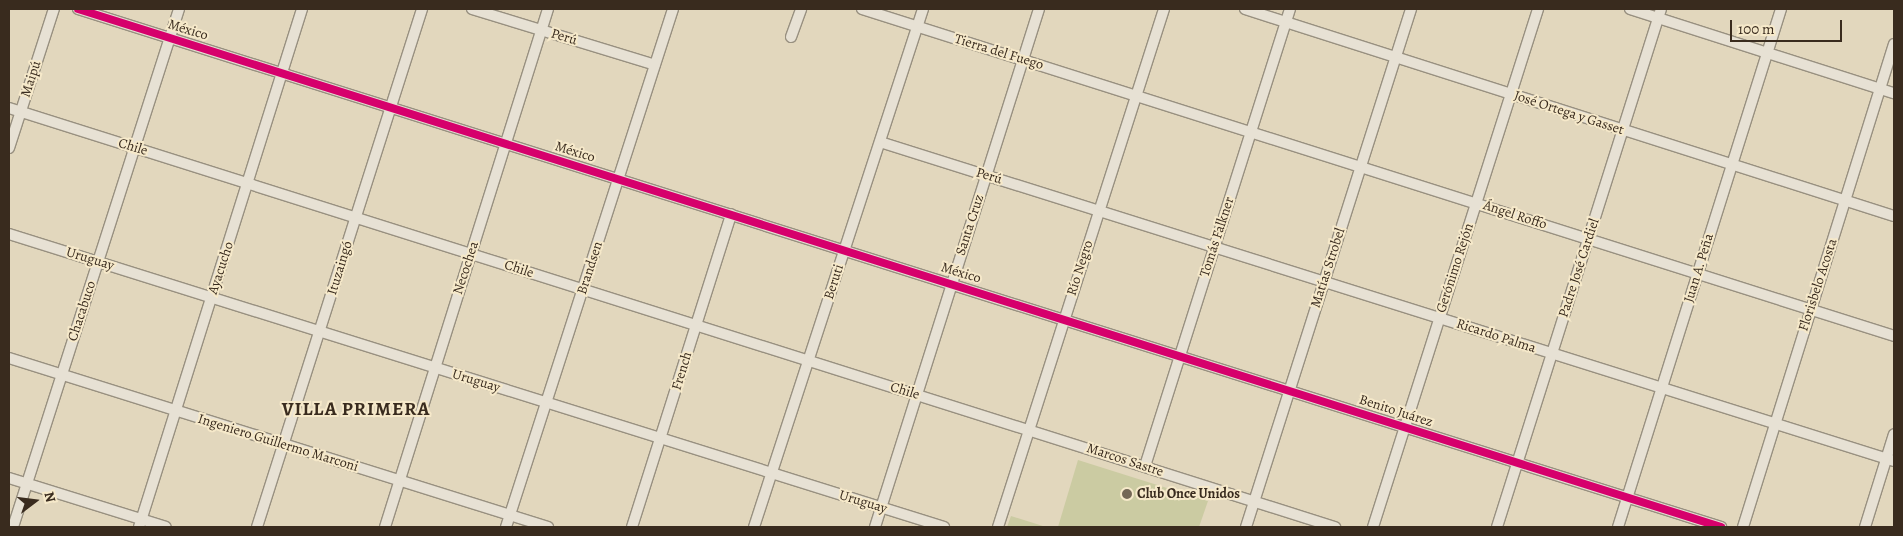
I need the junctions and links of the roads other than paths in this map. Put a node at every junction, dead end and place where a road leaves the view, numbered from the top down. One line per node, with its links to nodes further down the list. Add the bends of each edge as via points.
1 (54, 9): 38 (street, Maipú)
2 (78, 9): 24 (street, México)
3 (179, 9): 24 (street, Chacabuco)
4 (302, 9): 31 (street, Ayacucho)
5 (422, 9): 37 (street, Ituzaingó)
6 (472, 9): 23 (street, Perú)
7 (548, 9): 23 (street, Necochea)
8 (673, 9): 30 (street, Brandsen)
9 (801, 9): 25 (street)
10 (862, 9): 22 (street, Tierra del Fuego)
11 (923, 9): 22 (street, Beruti)
12 (1039, 9): 29 (street, Santa Cruz)
13 (1164, 9): 34 (street, Río Negro)
14 (1245, 9): 21 (street, José Ortega y Gasset)
15 (1290, 9): 21 (street, Tomás Falkner)
16 (1411, 9): 28 (street, Matías Strobel)
17 (1538, 9): 35 (street, Gerónimo Rejón)
18 (1630, 9): 20 (street)
19 (1781, 9): 27 (street, Juan A. Peña)
20 (1660, 13): 27 (street); 39 (street, Padre José Cardiel)
21 (1286, 22): 28 (street, José Ortega y Gasset); 40 (street, Tomás Falkner)
22 (918, 26): 29 (street, Tierra del Fuego); 41 (street, Beruti)
23 (541, 30): 30 (street, Perú); 42 (street, Necochea)
24 (170, 38): 31 (street, México); 44 (street, Chacabuco)
25 (792, 38)
26 (1894, 44): 32 (street, Florisbelo Acosta)
27 (1767, 52): 32 (street); 45 (street, Juan A. Peña)
28 (1395, 58): 35 (street, José Ortega y Gasset); 46 (street, Matías Strobel)
29 (1022, 60): 34 (street, Tierra del Fuego); 47 (street, Santa Cruz)
30 (655, 65): 48 (street, Brandsen)
31 (283, 73): 37 (street, México); 49 (street, Ayacucho)
32 (1880, 88): 33 (street); 50 (street, Florisbelo Acosta)
33 (1894, 93)
34 (1136, 94): 40 (street, Ángel Roffo); 52 (street, Río Negro)
35 (1511, 94): 39 (street, José Ortega y Gasset); 51 (street, Gerónimo Rejón)
36 (9, 108): 38 (street, Chile)
37 (392, 108): 42 (street, México); 55 (street, Ituzaingó)
38 (20, 112): 43 (street, Maipú); 44 (street, Chile)
39 (1623, 130): 45 (street, José Ortega y Gasset); 57 (street, Padre José Cardiel)
40 (1251, 131): 46 (street, Ángel Roffo); 58 (street, Tomás Falkner)
41 (880, 142): 47 (street, Perú); 59 (street, Beruti)
42 (507, 144): 48 (street, México); 60 (street, Necochea)
43 (9, 148)
44 (134, 148): 49 (street, Chile); 61 (street, Chacabuco)
45 (1732, 164): 50 (street, José Ortega y Gasset); 62 (street, Juan A. Peña)
46 (1361, 166): 51 (street, Ángel Roffo); 63 (street, Matías Strobel)
47 (986, 175): 52 (street, Perú); 64 (street, Santa Cruz)
48 (618, 179): 53 (street, México); 65 (street, Brandsen)
49 (248, 184): 55 (street, Chile); 66 (street, Ayacucho)
50 (1845, 200): 54 (street, José Ortega y Gasset); 67 (street, Florisbelo Acosta)
51 (1476, 203): 57 (street, Ángel Roffo); 69 (street, Gerónimo Rejón)
52 (1098, 210): 58 (street, Ricardo Palma); 68 (street, Río Negro)
53 (731, 214): 59 (street, México); 70 (street, French)
54 (1894, 216)
55 (356, 218): 60 (street, Chile); 71 (street, Ituzaingó)
56 (9, 234): 61 (street, Uruguay)
57 (1588, 238): 62 (street, Ángel Roffo); 73 (street, Padre José Cardiel)
58 (1214, 247): 63 (street, Ricardo Palma); 74 (street, Tomás Falkner)
59 (845, 250): 64 (street, México); 76 (street, Beruti)
60 (470, 254): 65 (street, Chile); 77 (street, Necochea)
61 (98, 262): 66 (street, Uruguay); 78 (street, Chacabuco)
62 (1698, 273): 67 (street, Ángel Roffo); 79 (street, Juan A. Peña)
63 (1324, 281): 69 (street, Ricardo Palma); 80 (street, Matías Strobel)
64 (952, 284): 68 (street, México); 81 (street, Santa Cruz)
65 (583, 289): 70 (street, Chile); 82 (street, Brandsen)
66 (212, 298): 71 (street, Uruguay); 83 (street, Ayacucho)
67 (1810, 309): 72 (street, Ángel Roffo); 84 (street, Florisbelo Acosta)
68 (1064, 318): 74 (street, Benito Juárez); 86 (street, Río Negro)
69 (1440, 318): 73 (street, Ricardo Palma); 85 (street, Gerónimo Rejón)
70 (696, 325): 76 (street, Chile); 88 (street, French)
71 (320, 332): 77 (street, Uruguay); 89 (street, Ituzaingó)
72 (1894, 336)
73 (1552, 353): 79 (street, Ricardo Palma); 91 (street, Padre José Cardiel)
74 (1180, 356): 80 (street, Benito Juárez); 92 (street, Tomás Falkner)
75 (9, 358): 78 (street, Ingeniero Guillermo Marconi)
76 (808, 360): 81 (street, Chile); 93 (street, Beruti)
77 (435, 368): 82 (street, Uruguay); 95 (street, Necochea)
78 (62, 374): 83 (street, Ingeniero Guillermo Marconi); 96 (street, Chacabuco)
79 (1662, 388): 84 (street, Ricardo Palma); 97 (street, Juan A. Peña)
80 (1289, 390): 85 (street, Benito Juárez); 98 (street, Matías Strobel)
81 (917, 394): 86 (street, Chile); 99 (street, Santa Cruz)
82 (546, 402): 88 (street, Uruguay); 100 (street, Brandsen)
83 (176, 410): 89 (street, Ingeniero Guillermo Marconi); 101 (street, Ayacucho)
84 (1774, 424): 90 (street, Ricardo Palma); 119 (street, Florisbelo Acosta)
85 (1406, 427): 91 (street, Benito Juárez); 115 (street, Gerónimo Rejón)
86 (1029, 430): 92 (street, Marcos Sastre); 112 (street, Río Negro)
87 (1894, 434): 90 (street)
88 (661, 438): 93 (street, Uruguay); 108 (street, French)
89 (283, 444): 95 (street, Ingeniero Guillermo Marconi); 104 (street, Ituzaingó)
90 (1890, 460): 120 (street)
91 (1518, 463): 97 (street, Benito Juárez); 116 (street, Padre José Cardiel)
92 (1145, 466): 98 (street, Marcos Sastre)
93 (772, 473): 99 (street, Uruguay); 109 (street, Beruti)
94 (9, 478): 96 (street)
95 (400, 481): 100 (street, Ingeniero Guillermo Marconi); 105 (street, Necochea)
96 (27, 484): 101 (street); 102 (street, Chacabuco)
97 (1627, 498): 117 (street, Juan A. Peña); 118 (street, Benito Juárez)
98 (1254, 501): 113 (street, Matías Strobel); 114 (street, Marcos Sastre)
99 (881, 508): 110 (street, Santa Cruz); 111 (street, Uruguay)
100 (510, 516): 106 (street, Brandsen); 107 (street, Ingeniero Guillermo Marconi)
101 (140, 523): 103 (street)
102 (14, 527)
103 (166, 527)
104 (258, 527)
105 (385, 527)
106 (506, 527)
107 (548, 527)
108 (632, 527)
109 (754, 527)
110 (875, 527)
111 (944, 527)
112 (998, 527)
113 (1246, 527)
114 (1335, 527)
115 (1373, 527)
116 (1497, 527)
117 (1618, 527)
118 (1721, 527)
119 (1743, 527)
120 (1865, 527)

